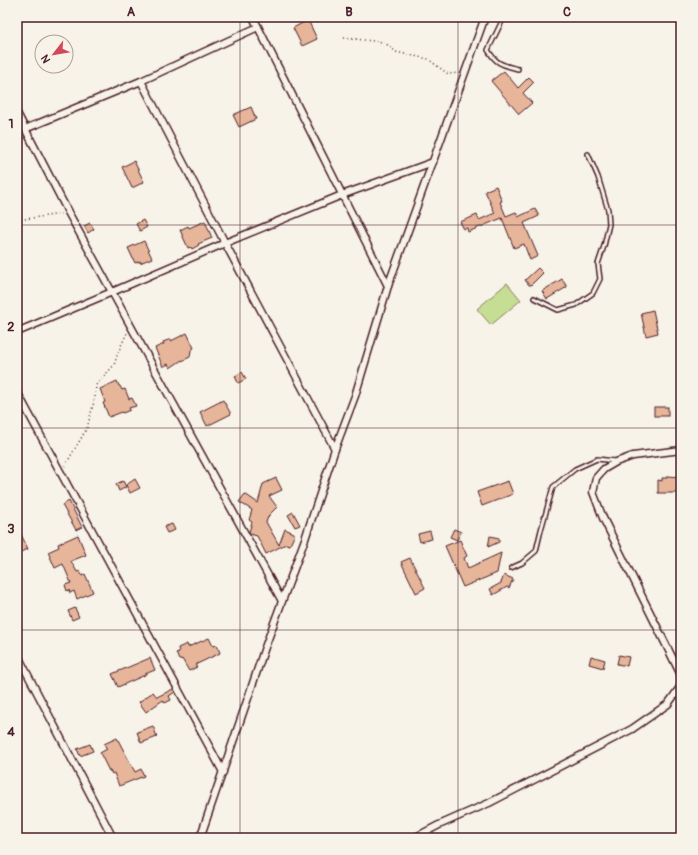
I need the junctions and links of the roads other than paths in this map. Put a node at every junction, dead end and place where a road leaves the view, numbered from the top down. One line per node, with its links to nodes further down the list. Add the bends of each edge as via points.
1 (253, 17): 4 (street)
2 (485, 17): 10 (street)
3 (504, 17): 5 (lane, via 488,50 502,65)
4 (258, 27): 6 (street); 11 (street)
5 (518, 69)
6 (141, 80): 8 (street); 12 (street)
7 (17, 113): 8 (street)
8 (25, 129): 14 (street)
9 (588, 154): 15 (lane, via 608,210 609,224 598,264 600,279 593,293 576,305 558,310)
10 (433, 162): 11 (street); 13 (street)
11 (342, 195): 12 (street); 13 (street)
12 (225, 243): 14 (street); 18 (street)
13 (388, 286): 18 (street, via 355,396)
14 (112, 292): 16 (street); 22 (street)
15 (534, 298)
16 (17, 332)
17 (17, 392): 26 (street)
18 (335, 449): 22 (street)
19 (681, 450): 20 (street, via 633,456)
20 (616, 462): 21 (lane, via 597,459 574,469 553,487 536,551 522,563); 24 (street, via 604,469 596,478 594,492 603,518)
21 (511, 568)
22 (282, 601): 26 (street)
23 (17, 654): 27 (street)
24 (681, 675)
25 (681, 686): 29 (street, via 668,704 632,729 489,803)
26 (223, 772): 28 (street)
27 (114, 838)
28 (200, 838)
29 (414, 838)

